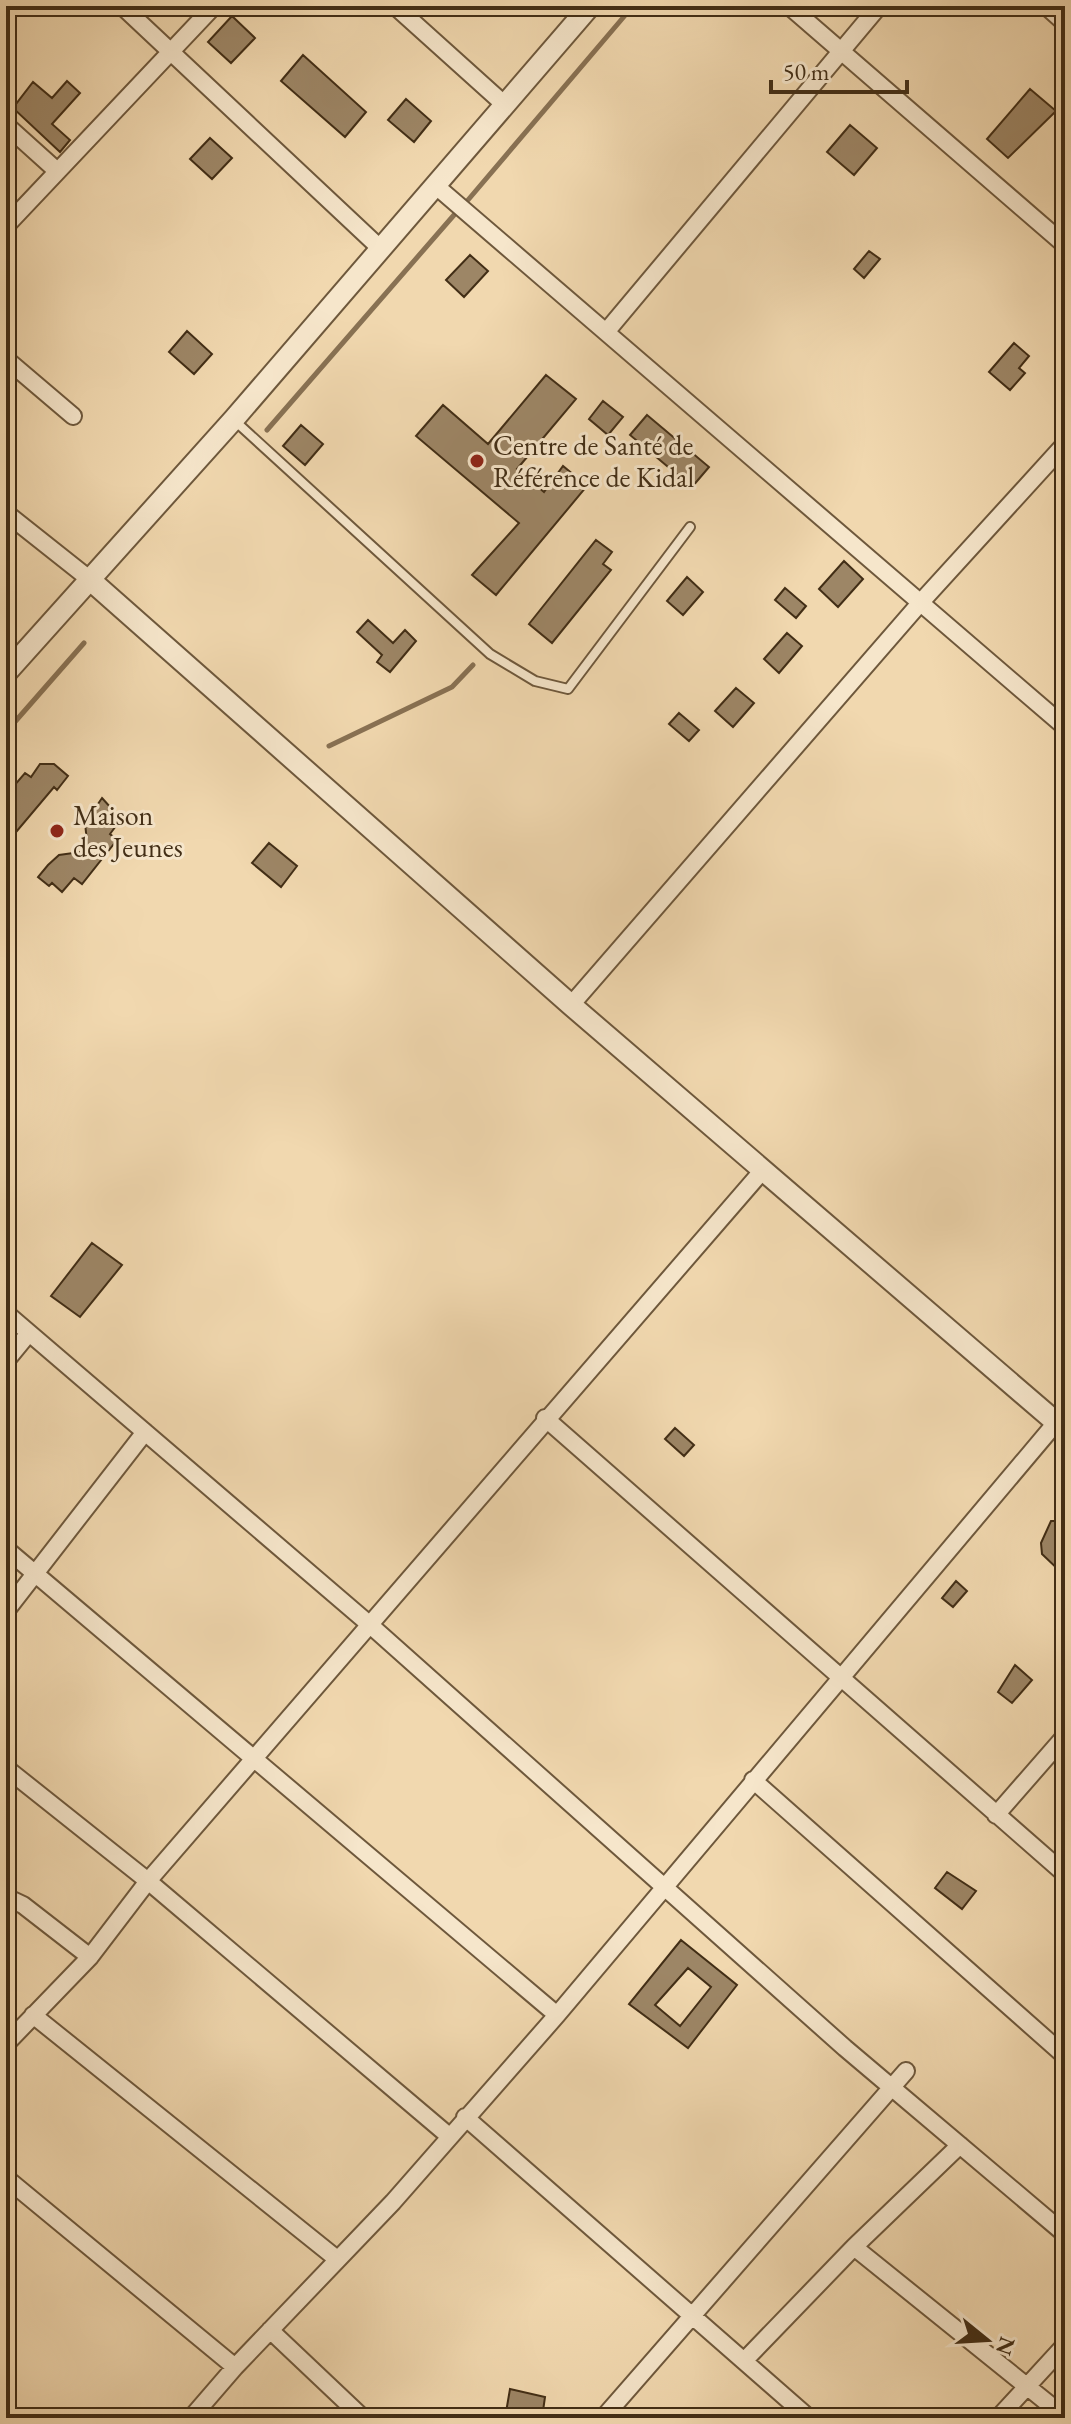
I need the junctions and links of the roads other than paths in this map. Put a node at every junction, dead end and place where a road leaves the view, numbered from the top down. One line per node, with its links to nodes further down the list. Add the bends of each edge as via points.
1 (122, 6): 10 (street)
2 (214, 6): 10 (street)
3 (395, 6): 11 (street)
4 (590, 6): 11 (street)
5 (789, 6): 9 (street)
6 (879, 6): 9 (street)
7 (1046, 6): 8 (street)
8 (1065, 23)
9 (841, 50): 16 (street); 18 (street)
10 (170, 52): 13 (street); 17 (street)
11 (505, 105): 14 (street)
12 (6, 125): 13 (street)
13 (56, 170): 15 (street)
14 (436, 186): 17 (street); 18 (street)
15 (6, 226)
16 (1065, 245)
17 (381, 249): 21 (street)
18 (606, 332): 26 (street)
19 (6, 359): 20 (street)
20 (73, 416)
21 (234, 419): 24 (lane, via 490,654 546,684 568,689); 25 (street)
22 (1065, 444): 26 (street)
23 (6, 513): 25 (street)
24 (690, 527)
25 (88, 578): 27 (street); 29 (street)
26 (921, 602): 28 (street); 29 (street)
27 (6, 673)
28 (1065, 727)
29 (571, 1005): 30 (street)
30 (763, 1170): 34 (street); 35 (street)
31 (6, 1313): 32 (street)
32 (29, 1333): 33 (street); 36 (street)
33 (6, 1361)
34 (545, 1418): 40 (street); 41 (street)
35 (1062, 1421): 41 (street)
36 (145, 1432): 38 (street); 40 (street)
37 (6, 1549): 38 (street)
38 (35, 1573): 39 (street); 43 (street)
39 (6, 1611)
40 (369, 1624): 43 (street); 49 (street)
41 (839, 1679): 45 (street); 46 (street)
42 (1065, 1736): 46 (street)
43 (257, 1759): 48 (street); 53 (street)
44 (6, 1768): 48 (street)
45 (753, 1780): 49 (street); 55 (street)
46 (996, 1815): 47 (street)
47 (1065, 1874)
48 (148, 1881): 51 (street); 59 (street)
49 (663, 1886): 53 (street); 57 (street)
50 (6, 1897): 51 (street)
51 (90, 1957): 52 (street)
52 (33, 2015): 54 (street); 64 (street)
53 (557, 2015): 58 (street)
54 (6, 2044)
55 (1065, 2056)
56 (906, 2071): 57 (street)
57 (892, 2087): 60 (street); 65 (street)
58 (465, 2117): 59 (street); 65 (street)
59 (449, 2136): 64 (street)
60 (960, 2145): 62 (street); 63 (street)
61 (6, 2178): 69 (street)
62 (1065, 2234)
63 (854, 2247): 68 (street); 70 (street)
64 (337, 2259): 66 (street)
65 (693, 2316): 68 (street); 74 (street)
66 (270, 2330): 69 (street); 73 (street)
67 (1065, 2345): 70 (street)
68 (744, 2361): 75 (street)
69 (235, 2367): 72 (street)
70 (1029, 2385): 71 (street); 76 (street)
71 (1065, 2417)
72 (191, 2418)
73 (363, 2418)
74 (603, 2418)
75 (809, 2418)
76 (998, 2418)

